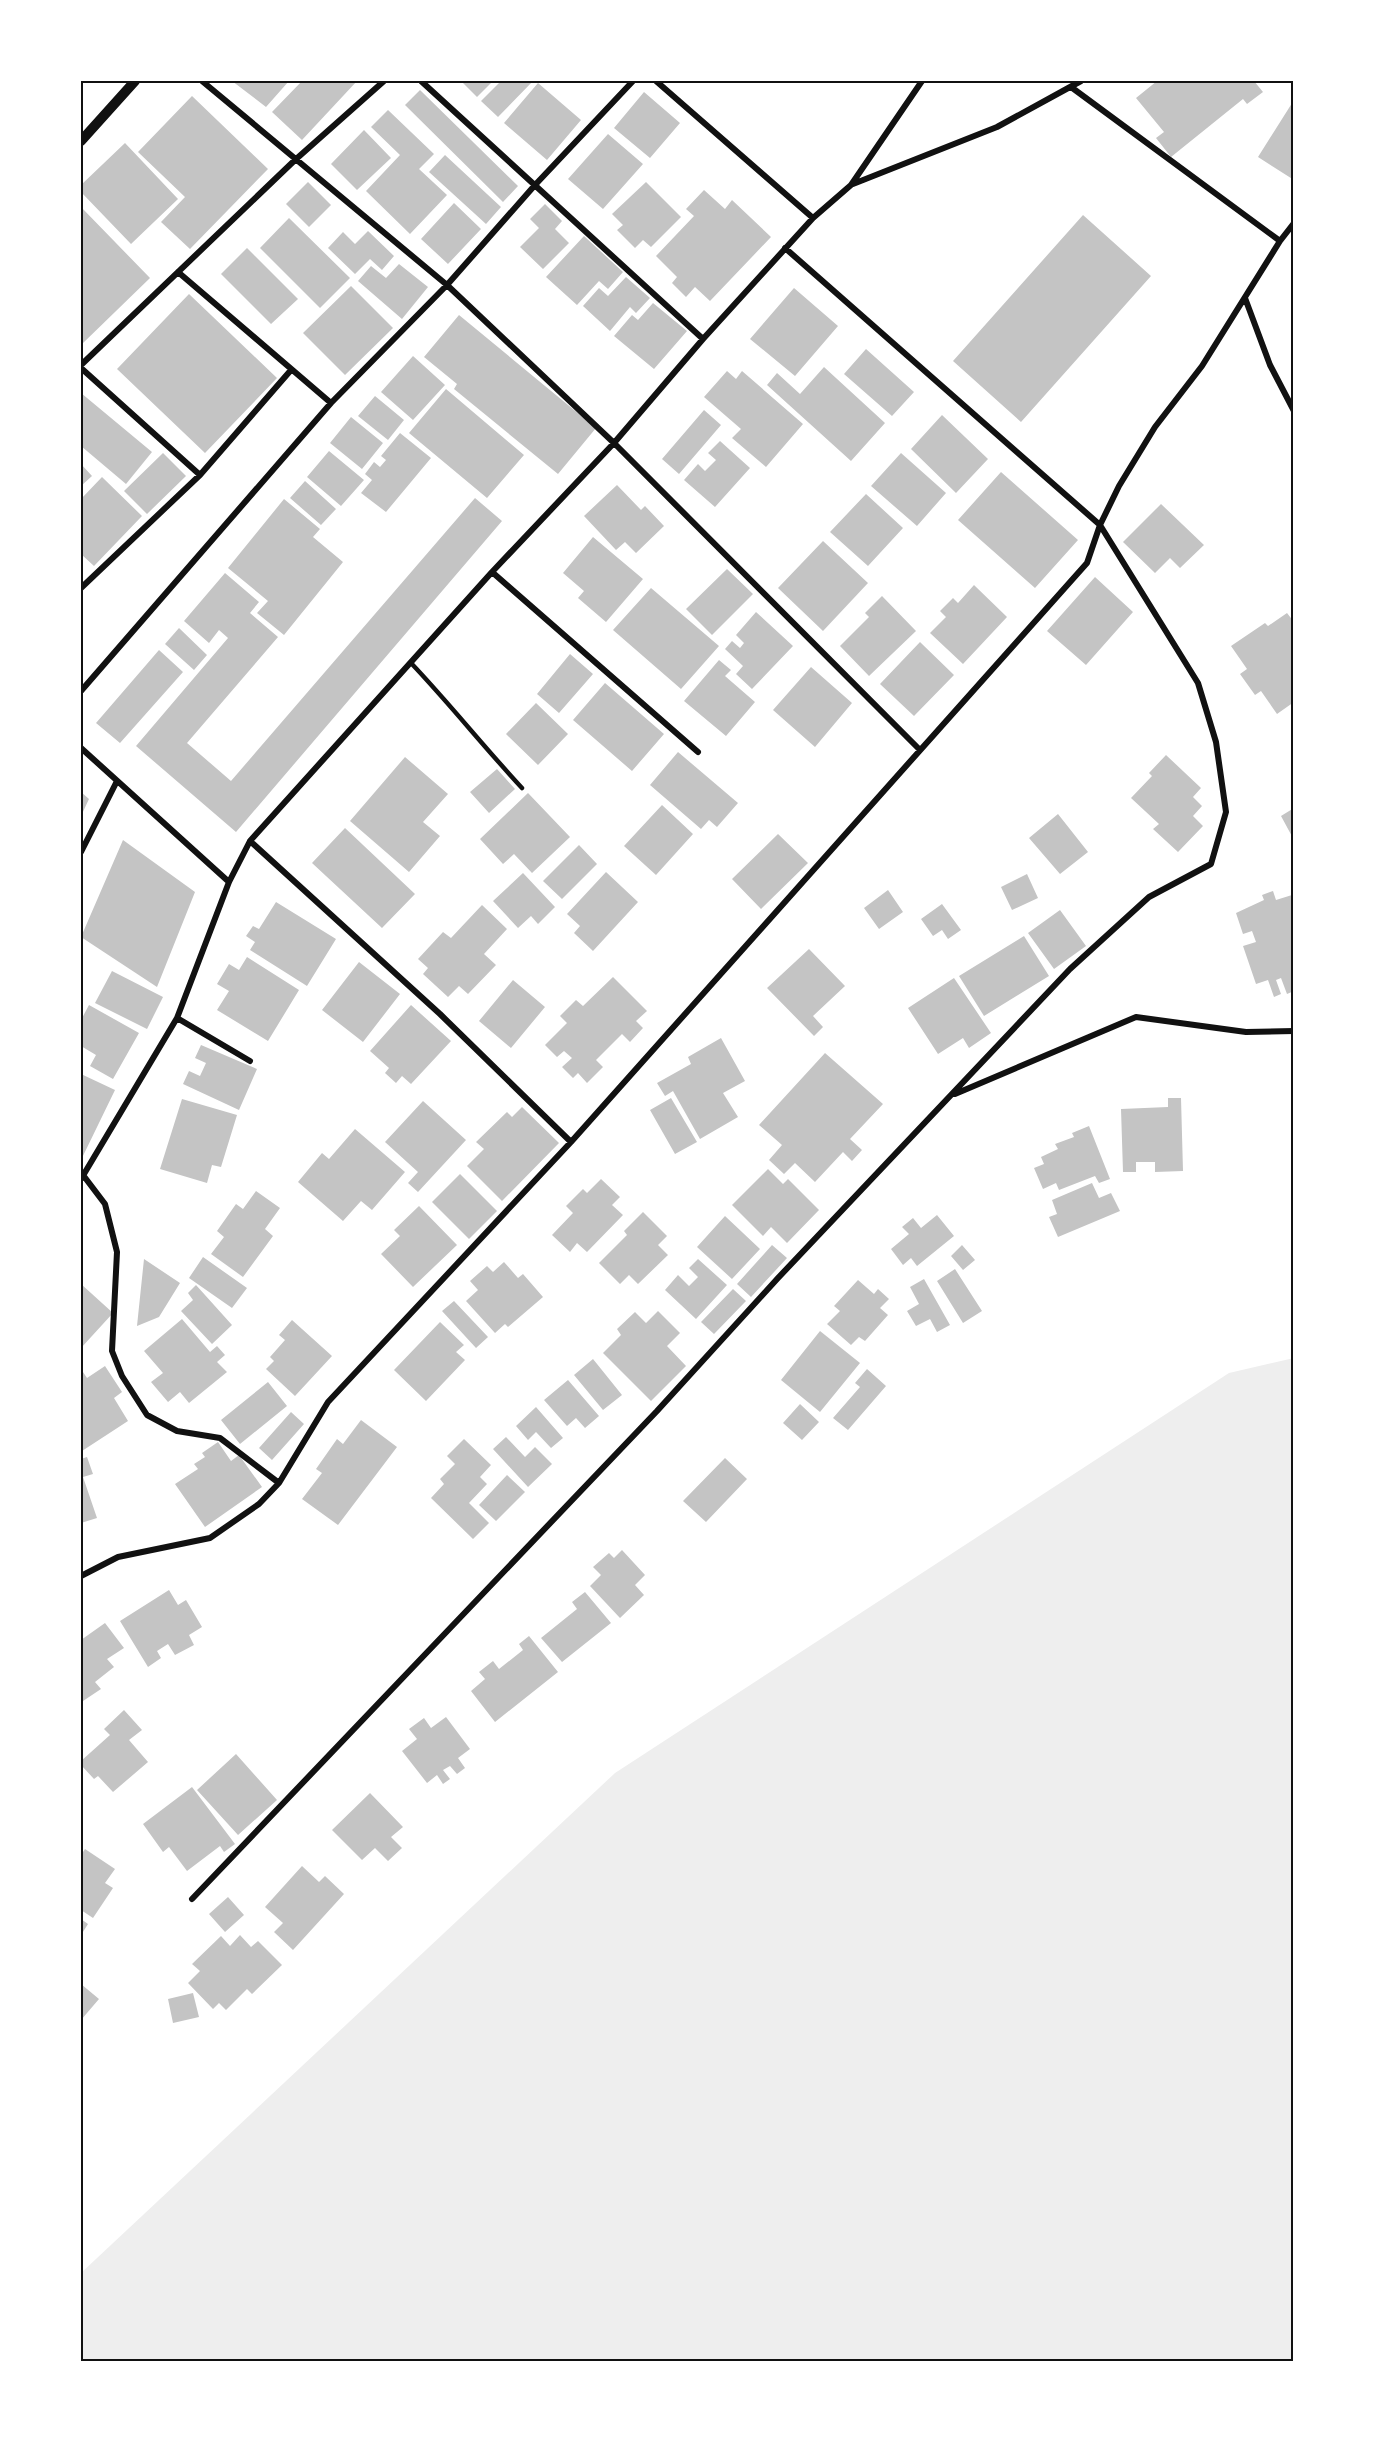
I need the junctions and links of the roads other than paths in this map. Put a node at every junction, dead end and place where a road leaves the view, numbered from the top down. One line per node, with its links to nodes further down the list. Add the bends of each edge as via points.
1 (135, 81): 10 (street)
2 (202, 81): 11 (street)
3 (384, 81): 11 (street)
4 (421, 81): 12 (street)
5 (633, 81): 12 (street)
6 (656, 81): 14 (street)
7 (922, 81): 13 (street)
8 (1081, 81): 9 (street)
9 (1071, 87): 13 (street, via 997,127); 16 (street)
10 (81, 141)
11 (295, 160): 18 (street); 19 (street)
12 (535, 185): 19 (street); 21 (street)
13 (851, 185): 14 (street)
14 (813, 218): 17 (street)
15 (1294, 223): 16 (street)
16 (1280, 242): 20 (street)
17 (785, 248): 21 (street); 28 (street)
18 (178, 272): 22 (street); 23 (street)
19 (447, 285): 24 (street); 26 (street)
20 (1245, 298): 25 (street, via 1270,365); 28 (street, via 1202,366 1155,427)
21 (703, 339): 26 (street)
22 (81, 366): 27 (street)
23 (291, 370): 24 (street); 27 (street)
24 (331, 403): 32 (street)
25 (1294, 411)
26 (614, 443): 29 (street); 34 (street)
27 (200, 475): 30 (street)
28 (1100, 525): 34 (street, via 1087,563); 44 (street, via 1197,683 1216,742 1226,812 1211,864 1149,897 1070,969)
29 (492, 572): 31 (street); 35 (street)
30 (81, 588)
31 (411, 663): 37 (lane); 38 (street)
32 (81, 691)
33 (81, 748): 36 (street)
34 (920, 750): 45 (street)
35 (698, 752)
36 (117, 781): 39 (street); 40 (street)
37 (522, 788)
38 (250, 841): 40 (street); 45 (street, via 440,1014)
39 (81, 852)
40 (229, 882): 41 (street)
41 (177, 1018): 43 (street); 46 (street)
42 (1294, 1031): 44 (street, via 1245,1032 1136,1017)
43 (250, 1061)
44 (952, 1096): 49 (street)
45 (571, 1142): 47 (street, via 328,1402)
46 (82, 1177): 47 (street, via 105,1204 117,1252 112,1351 147,1415 177,1431 220,1438)
47 (279, 1483): 48 (street, via 259,1504 210,1538 118,1557)
48 (81, 1576)
49 (192, 1899)

